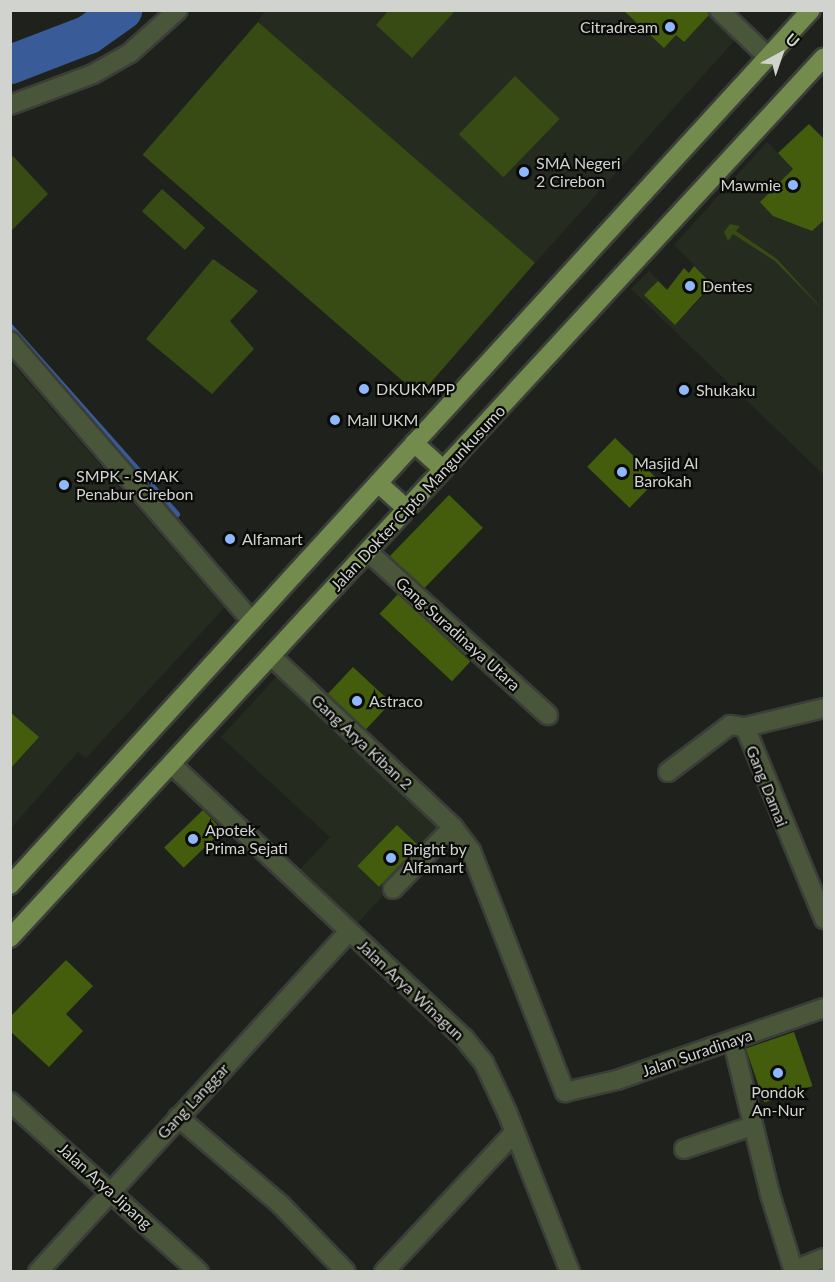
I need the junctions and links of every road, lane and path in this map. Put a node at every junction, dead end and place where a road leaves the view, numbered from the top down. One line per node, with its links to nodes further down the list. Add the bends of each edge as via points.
1 (178, 10): 6 (street, via 130,53 93,74)
2 (719, 10): 4 (street)
3 (811, 10): 4 (main road)
4 (768, 57): 8 (main road)
5 (825, 57): 9 (main road, Jalan Dokter Cipto Mangunkusumo)
6 (10, 105)
7 (10, 341): 13 (street)
8 (414, 443): 9 (main road); 10 (main road)
9 (443, 469): 11 (main road, Jalan Dokter Cipto Mangunkusumo)
10 (378, 483): 11 (main road); 13 (main road)
11 (407, 510): 12 (main road, Jalan Dokter Cipto Mangunkusumo)
12 (368, 552): 14 (main road, Jalan Dokter Cipto Mangunkusumo); 16 (street, Gang Suradinaya Utara)
13 (252, 621): 21 (main road)
14 (271, 656): 18 (main road, Jalan Dokter Cipto Mangunkusumo); 20 (street, Gang Arya Kiban 2)
15 (825, 708): 17 (street, Gang Damai)
16 (548, 716)
17 (745, 727): 19 (street, via 730,725); 23 (street, Gang Damai)
18 (171, 764): 24 (street, Jalan Arya Winagun); 25 (main road, Jalan Dokter Cipto Mangunkusumo)
19 (668, 772)
20 (453, 827): 22 (street); 28 (street, Gang Arya Kiban 2, via 471,850)
21 (10, 885)
22 (393, 889)
23 (825, 919)
24 (349, 932): 30 (street, Gang Langgar); 32 (street, Jalan Arya Winagun, via 464,1038 484,1063)
25 (10, 938)
26 (825, 1008): 27 (street, Jalan Suradinaya)
27 (734, 1042): 28 (street, Jalan Suradinaya); 31 (street)
28 (567, 1091)
29 (10, 1102): 34 (street, Jalan Arya Jipang)
30 (178, 1117): 34 (street, Gang Langgar); 39 (street, via 281,1205)
31 (752, 1126): 33 (street); 36 (street)
32 (514, 1133): 40 (street); 41 (street, Jalan Arya Winagun)
33 (684, 1149)
34 (111, 1189): 37 (street, Gang Langgar); 38 (street, Jalan Arya Jipang)
35 (825, 1258): 36 (street)
36 (794, 1271)
37 (38, 1272)
38 (199, 1272)
39 (346, 1272)
40 (384, 1272)
41 (570, 1272)

